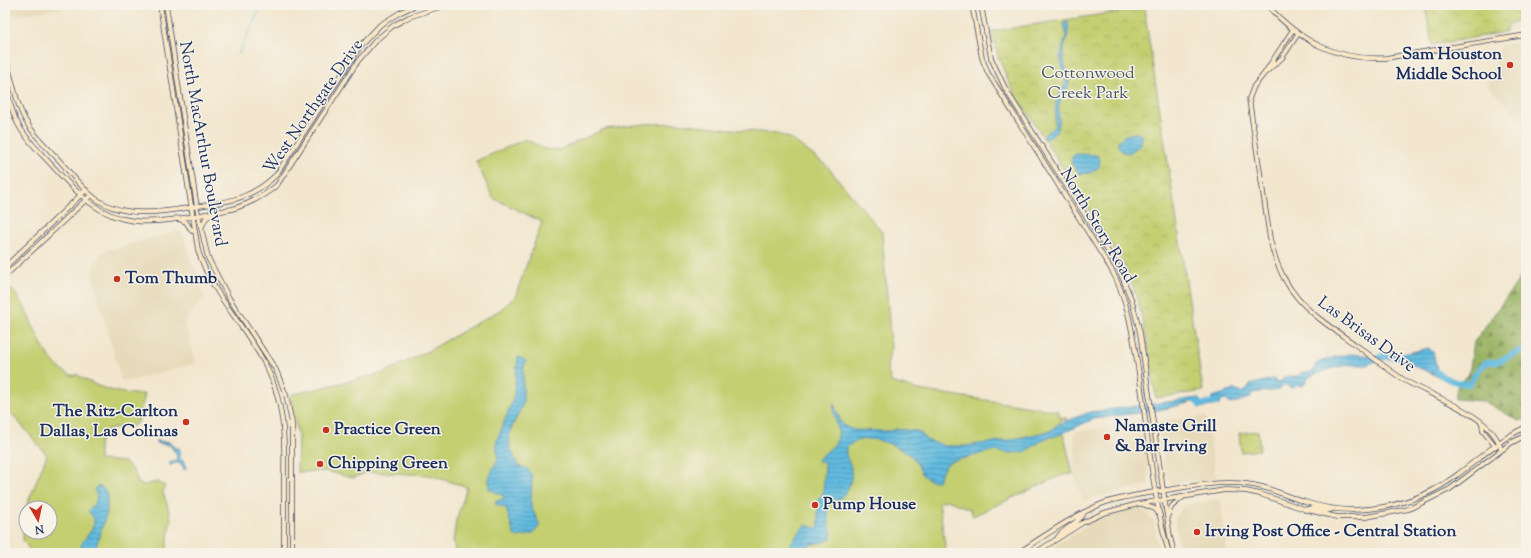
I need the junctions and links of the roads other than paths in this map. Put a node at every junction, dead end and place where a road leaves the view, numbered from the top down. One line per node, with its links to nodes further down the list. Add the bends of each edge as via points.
1 (160, 5): 17 (main road, North MacArthur Boulevard)
2 (166, 5): 16 (main road, North MacArthur Boulevard)
3 (416, 5): 22 (main road, West Northgate Drive, via 380,25 361,45 279,170 268,182 240,199)
4 (446, 5): 24 (main road, West Northgate Drive, via 409,17 394,25 376,40 358,61 277,185 242,206)
5 (972, 5): 15 (main road, North Story Road, via 982,58)
6 (981, 5): 14 (main road, North Story Road, via 992,58 1006,90)
7 (1267, 5): 8 (main road)
8 (1292, 30): 9 (main road); 12 (main road, Las Brisas Drive)
9 (1298, 34): 10 (main road, via 1317,45 1335,51 1378,58); 12 (main road, Las Brisas Drive, via 1282,58)
10 (1526, 35)
11 (5, 59): 18 (main road, West Northgate Drive, via 26,121 37,137)
12 (1264, 74): 36 (main road, Las Brisas Drive, via 1254,86 1249,104 1273,254 1285,282 1312,314 1366,353 1404,380 1469,413)
13 (5, 84): 19 (main road, West Northgate Drive, via 10,106 19,126)
14 (1022, 114): 15 (main road); 34 (main road, North Story Road, via 1118,267)
15 (1015, 118): 35 (main road, North Story Road, via 1111,269 1123,294)
16 (189, 158): 17 (main road); 22 (main road, North MacArthur Boulevard)
17 (184, 160): 23 (main road, North MacArthur Boulevard)
18 (86, 190): 19 (main road); 20 (main road, West Northgate Drive)
19 (80, 195): 21 (main road, West Northgate Drive); 30 (main road)
20 (91, 195): 21 (main road); 23 (main road, West Northgate Drive, via 118,209 134,212)
21 (85, 200): 27 (main road, West Northgate Drive, via 101,211 134,221); 31 (main road)
22 (197, 207): 23 (main road, West Northgate Drive); 25 (main road, North MacArthur Boulevard)
23 (191, 208): 26 (main road, North MacArthur Boulevard)
24 (217, 211): 25 (main road, West Northgate Drive); 28 (main road, via 206,218)
25 (198, 214): 26 (main road, West Northgate Drive); 28 (main road, North MacArthur Boulevard)
26 (192, 215): 27 (main road, West Northgate Drive); 29 (main road, North MacArthur Boulevard)
27 (176, 217): 29 (main road, via 186,222)
28 (200, 230): 32 (main road, North MacArthur Boulevard, via 208,258)
29 (194, 235): 33 (main road, North MacArthur Boulevard, via 202,264)
30 (5, 267)
31 (5, 276)
32 (223, 288): 33 (main road); 57 (main road, North MacArthur Boulevard, via 276,370 286,396 292,423)
33 (217, 293): 56 (main road, North MacArthur Boulevard, via 266,366 279,398 285,445)
34 (1136, 314): 35 (main road); 41 (main road, North Story Road)
35 (1129, 316): 43 (main road, North Story Road)
36 (1482, 424): 39 (main road, Las Brisas Drive, via 1490,428); 40 (main road, Las Brisas Drive, via 1483,431)
37 (1526, 427): 39 (main road)
38 (1526, 435): 42 (main road)
39 (1500, 442): 40 (main road); 42 (main road)
40 (1494, 445): 42 (main road, Las Brisas Drive); 50 (main road, via 1449,481 1418,497 1381,508)
41 (1157, 450): 43 (main road); 44 (main road, North Story Road)
42 (1501, 450): 51 (main road, via 1450,489 1409,510 1355,517 1330,516)
43 (1150, 451): 45 (main road, North Story Road)
44 (1163, 491): 45 (main road); 47 (main road, North Story Road); 50 (main road, via 1221,483 1242,483)
45 (1156, 492): 48 (main road, North Story Road); 52 (main road, via 1110,501)
46 (1185, 496): 47 (main road); 51 (main road, via 1225,490 1246,491); 54 (main road, via 1172,506)
47 (1165, 500): 48 (main road); 54 (main road, North Story Road)
48 (1158, 501): 49 (main road); 53 (main road, North Story Road)
49 (1138, 504): 53 (main road, via 1155,509); 55 (main road, via 1096,516)
50 (1333, 509): 51 (main road)
51 (1305, 510)
52 (1084, 512): 55 (main road, via 1062,531); 58 (main road)
53 (1160, 516): 60 (main road, North Story Road)
54 (1167, 519): 61 (main road, North Story Road)
55 (1056, 540): 59 (main road)
56 (284, 553)
57 (292, 553)
58 (1018, 553)
59 (1035, 553)
60 (1169, 553)
61 (1174, 553)

